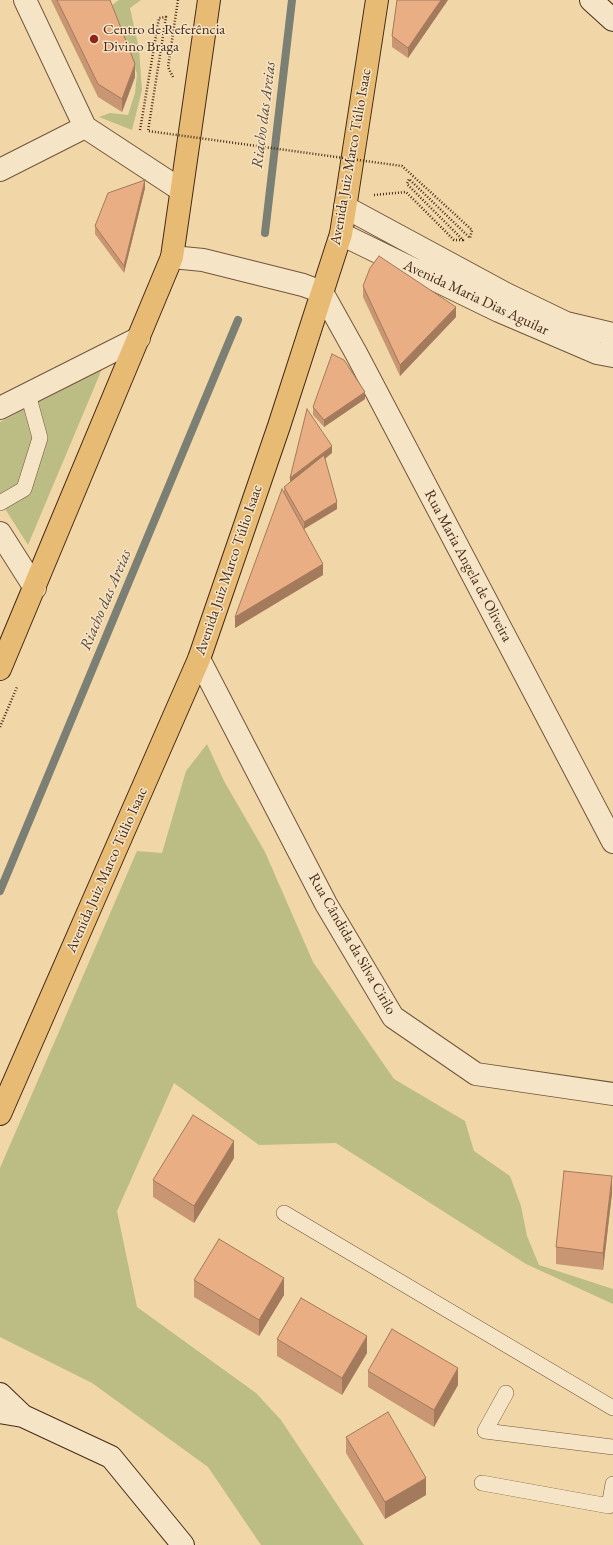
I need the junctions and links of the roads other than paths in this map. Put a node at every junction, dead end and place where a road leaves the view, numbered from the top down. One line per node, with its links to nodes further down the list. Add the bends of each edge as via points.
1 (25, 0): 6 (street)
2 (209, 0): 8 (main road)
3 (377, 0): 9 (main road, Avenida Juiz Marco Túlio Isaac)
4 (591, 0): 5 (street)
5 (613, 20)
6 (85, 127): 7 (street); 8 (street)
7 (0, 170)
8 (181, 190): 11 (main road)
9 (345, 207): 10 (main road, Avenida Juiz Marco Túlio Isaac); 13 (street, Avenida Maria Dias Aguilar)
10 (341, 234): 12 (main road, Avenida Juiz Marco Túlio Isaac); 13 (street, Avenida Maria Dias Aguilar)
11 (172, 257): 12 (street, via 203,260); 15 (main road)
12 (312, 288): 22 (main road, Avenida Juiz Marco Túlio Isaac, via 279,426); 24 (street, Rua Maria Angela de Oliveira, via 356,353)
13 (503, 303): 14 (street, Avenida Maria Dias Aguilar, via 566,323); 16 (street, Avenida Maria Dias Aguilar, via 597,353)
14 (613, 334)
15 (139, 338): 17 (street); 21 (main road)
16 (613, 356)
17 (28, 394): 18 (street); 19 (lane, via 40,438 24,489)
18 (0, 408)
19 (0, 503)
20 (0, 533): 21 (street)
21 (34, 588): 23 (main road)
22 (199, 659): 25 (street, Rua Cândida da Silva Cirilo, via 326,904 393,1017 476,1074); 26 (main road, Avenida Juiz Marco Túlio Isaac)
23 (0, 669)
24 (613, 842)
25 (613, 1094)
26 (0, 1114)
27 (284, 1213): 30 (lane)
28 (0, 1394): 32 (street)
29 (506, 1394): 33 (lane, via 485,1431)
30 (613, 1408)
31 (0, 1412): 32 (street)
32 (23, 1416): 36 (street, via 111,1457)
33 (613, 1447)
34 (482, 1483): 35 (lane, via 609,1506)
35 (613, 1484)
36 (183, 1545)

